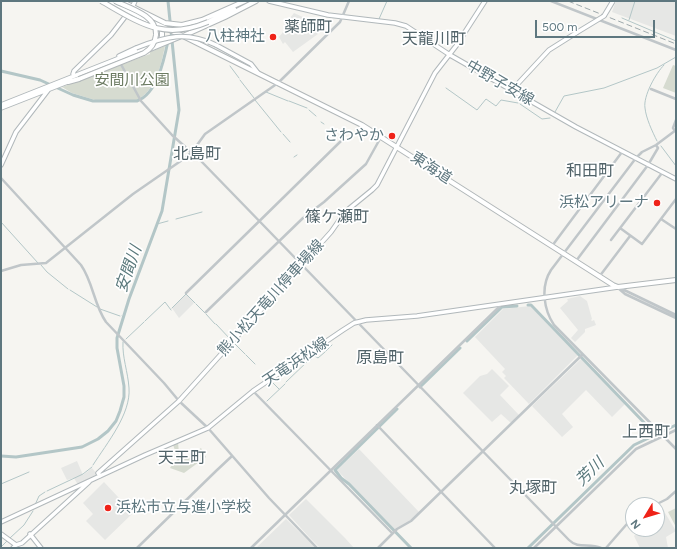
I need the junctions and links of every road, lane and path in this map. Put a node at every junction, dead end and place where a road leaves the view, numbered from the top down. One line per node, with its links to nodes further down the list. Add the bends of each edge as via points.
1 (101, 1): 7 (highway, bridge, via 132,19 157,28 175,30 184,30 208,22)
2 (106, 1): 15 (highway)
3 (115, 1): 31 (highway, bridge, via 149,18 156,32 154,43 144,53)
4 (121, 1): 14 (highway)
5 (135, 1): 14 (main road)
6 (245, 1): 16 (highway)
7 (250, 1)
8 (256, 1): 20 (highway)
9 (269, 1): 17 (main road, 中野子安線)
10 (349, 1): 17 (street)
11 (485, 1): 27 (main road, 熊小松天竜川停車場線)
12 (551, 1): 26 (street)
13 (613, 1): 35 (main road, bridge, via 604,16 549,50)
14 (133, 6): 15 (main road); 19 (highway)
15 (128, 13): 18 (highway); 30 (main road, via 120,26 73,72)
16 (216, 15): 19 (highway, via 193,23); 21 (highway)
17 (343, 17): 27 (main road, 中野子安線, via 406,26); 32 (street)
18 (149, 21): 19 (highway); 25 (highway, via 162,31 162,37)
19 (165, 26): 21 (highway, 東海道, bridge)
20 (195, 31): 22 (highway); 23 (highway, via 190,35)
21 (175, 32): 22 (highway, 東海道); 24 (main road, bridge)
22 (183, 36): 23 (highway, 東海道); 24 (main road)
23 (191, 40): 29 (highway, 東海道)
24 (165, 42): 25 (main road); 28 (main road)
25 (156, 44): 28 (main road)
26 (676, 50)
27 (450, 55): 35 (main road, 中野子安線); 43 (main road, 熊小松天竜川停車場線, via 435,73)
28 (118, 59): 29 (main road, bridge, via 158,39 176,36 199,38 251,64); 30 (main road); 31 (main road); 44 (street, via 140,100 172,135)
29 (258, 73): 32 (highway, 東海道)
30 (74, 76): 33 (main road)
31 (68, 82): 33 (main road)
32 (278, 82): 40 (highway, 東海道); 44 (street, via 205,134)
33 (51, 87): 37 (main road); 47 (main road, via 16,132)
34 (651, 89): 36 (street)
35 (512, 90): 45 (main road, 中野子安線)
36 (676, 99)
37 (1, 107)
38 (676, 120): 39 (street, via 672,128)
39 (675, 131): 42 (street)
40 (382, 136): 43 (highway, 東海道); 59 (street, via 366,164)
41 (342, 140): 54 (street)
42 (656, 145): 46 (street); 48 (street, via 658,148)
43 (396, 146): 60 (highway, 東海道); 64 (main road, 熊小松天竜川停車場線, via 375,188 345,212 331,232)
44 (192, 152): 54 (street); 61 (street, via 133,194)
45 (622, 152): 46 (main road, 中野子安線); 60 (street)
46 (636, 158): 48 (main road, 中野子安線); 62 (street)
47 (1, 165)
48 (648, 165): 49 (main road, 中野子安線); 63 (street)
49 (662, 172): 51 (main road, 中野子安線); 55 (street)
50 (1, 178): 61 (street)
51 (676, 179)
52 (676, 199): 53 (street)
53 (661, 219): 56 (street); 57 (street, via 642,244)
54 (258, 221): 59 (street); 69 (street)
55 (620, 228): 57 (street); 58 (street)
56 (676, 229)
57 (630, 236): 66 (street)
58 (611, 240)
59 (279, 242): 64 (street); 72 (street)
60 (551, 246): 62 (highway, 東海道)
61 (66, 248): 65 (street, via 44,264 21,264); 78 (street, via 84,268 102,316)
62 (563, 254): 63 (highway, 東海道); 70 (street, via 548,275)
63 (576, 262): 66 (highway, 東海道)
64 (301, 265): 74 (street); 78 (main road, 熊小松天竜川停車場線)
65 (1, 271)
66 (599, 277): 68 (highway, 東海道)
67 (676, 280): 68 (highway)
68 (618, 287): 70 (main road, 天竜浜松線); 73 (street)
69 (186, 293)
70 (545, 298): 71 (main road, 天竜浜松線); 75 (street, via 546,309 553,324)
71 (500, 304): 74 (main road, 天竜浜松線); 76 (street)
72 (206, 312)
73 (676, 316)
74 (357, 322): 76 (street); 77 (main road, 天竜浜松線)
75 (581, 356): 82 (street); 84 (street)
76 (420, 386): 79 (street); 84 (street)
77 (253, 391): 80 (main road, 天竜浜松線); 86 (street)
78 (179, 401): 80 (street); 87 (main road, 熊小松天竜川停車場線, via 98,473)
79 (378, 427): 86 (street); 90 (street)
80 (208, 428): 85 (street); 87 (main road, 天竜浜松線)
81 (676, 430): 82 (street)
82 (662, 436): 83 (street); 94 (street, via 636,449)
83 (676, 449)
84 (483, 451): 90 (street); 94 (street)
85 (232, 456): 92 (street); 101 (street)
86 (331, 470): 92 (street); 96 (street)
87 (100, 476): 88 (main road, 天竜浜松線)
88 (92, 480): 93 (main road, 天竜浜松線); 98 (main road)
89 (676, 491): 91 (street)
90 (441, 492): 96 (street, via 411,521); 105 (street)
91 (665, 500)
92 (285, 515): 102 (street); 103 (street)
93 (1, 522)
94 (556, 526): 106 (street); 107 (street, via 574,544)
95 (625, 526): 108 (street)
96 (392, 533): 104 (street)
97 (1, 534): 99 (main road)
98 (30, 534): 99 (main road, via 21,544); 100 (main road)
99 (15, 546)
100 (41, 548)
101 (137, 548)
102 (251, 548)
103 (317, 548)
104 (378, 548)
105 (495, 548)
106 (534, 548)
107 (601, 548)
108 (606, 548)

